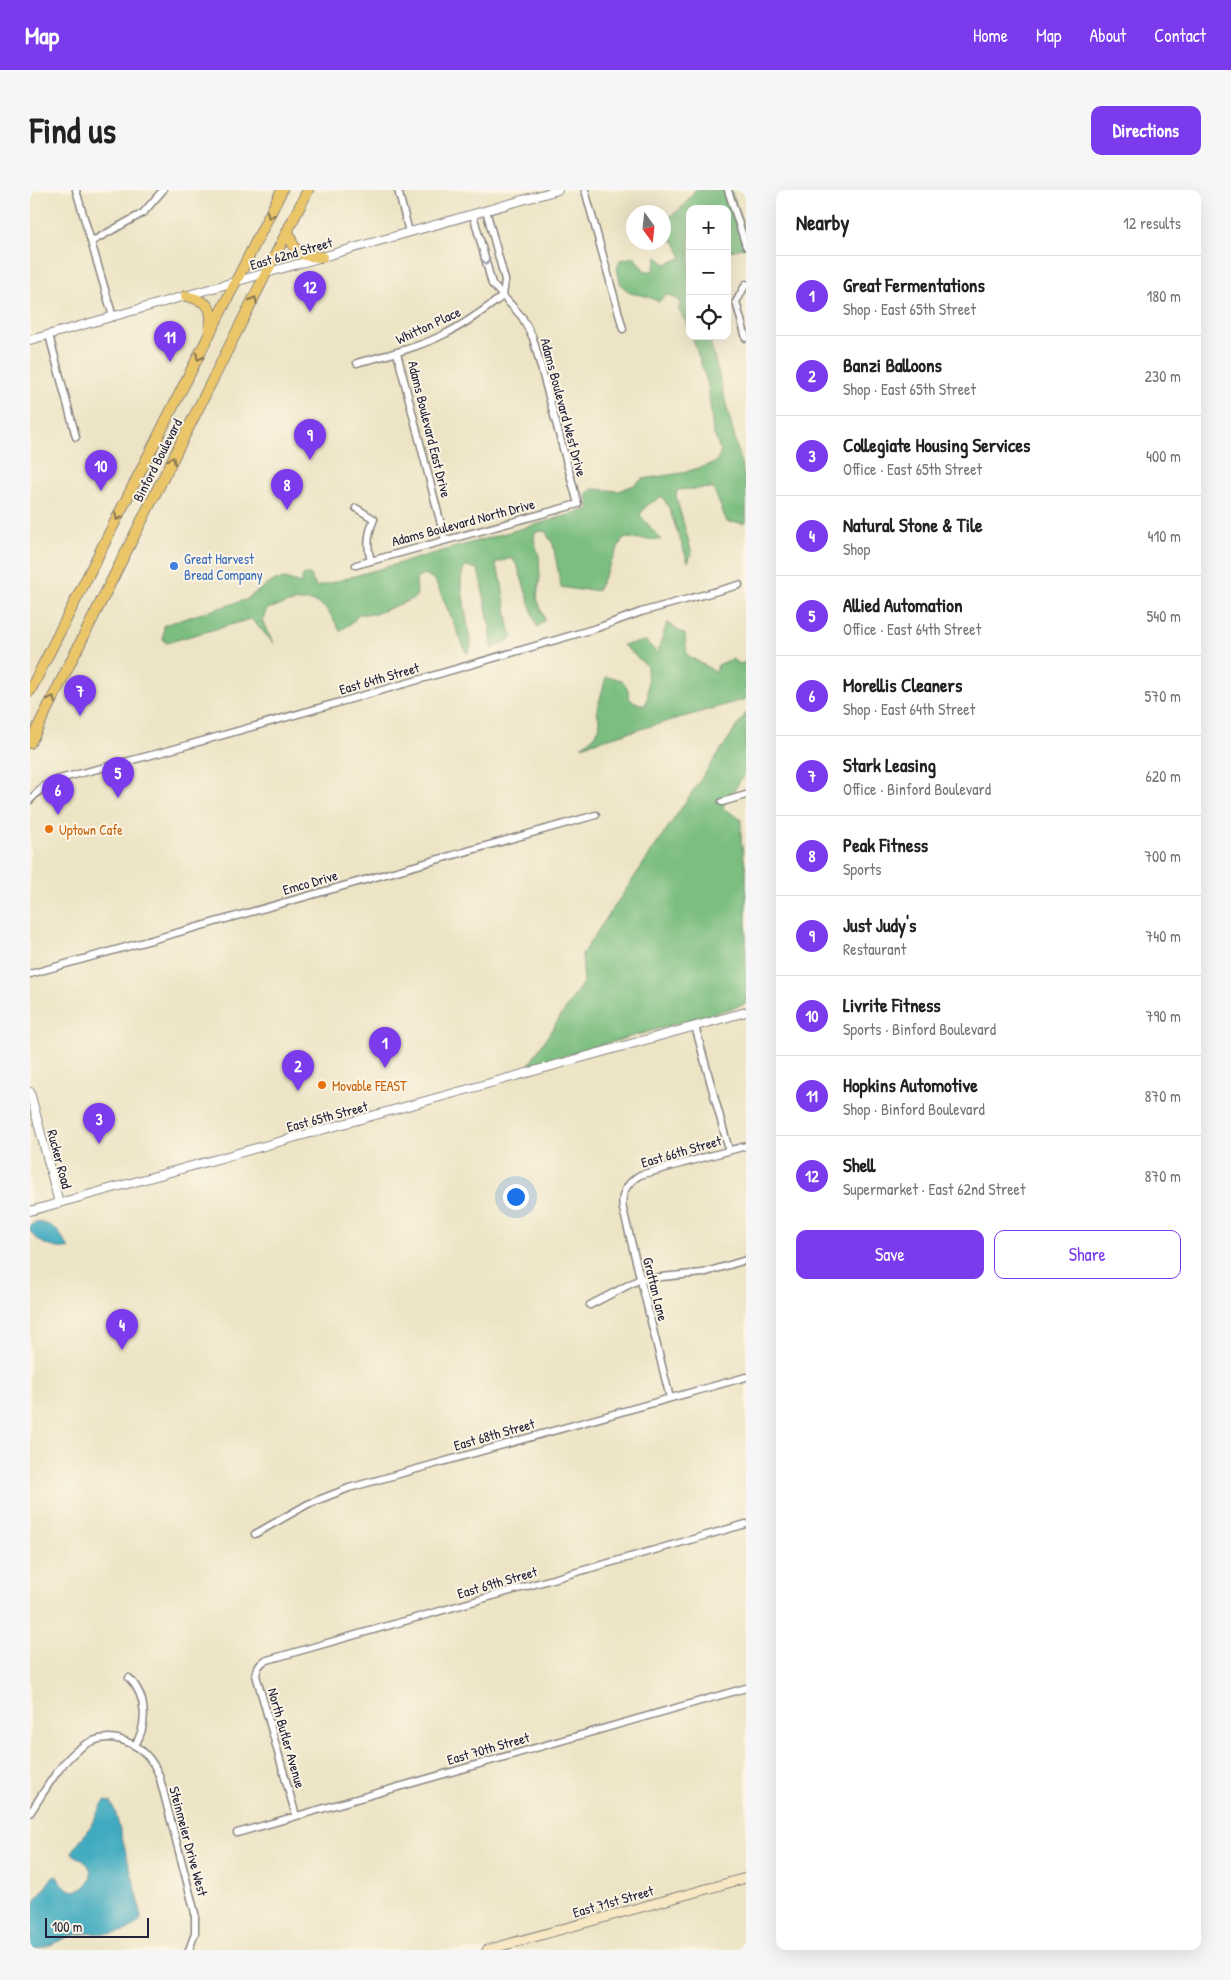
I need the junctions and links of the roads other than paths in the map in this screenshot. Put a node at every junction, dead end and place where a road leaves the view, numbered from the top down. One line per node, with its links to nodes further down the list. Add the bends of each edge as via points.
1 (76, 190): 13 (street)
2 (163, 190): 13 (street, via 143,213)
3 (282, 190): 17 (main road, Binford Boulevard, one-way to 17)
4 (308, 190): 11 (main road, Binford Boulevard)
5 (398, 190): 12 (street)
6 (555, 190): 9 (street, East 62nd Street)
7 (585, 190): 22 (street)
8 (728, 190): 14 (street)
9 (486, 210): 10 (street, East 62nd Street); 20 (street, via 505,280)
10 (473, 214): 12 (street, East 62nd Street); 20 (street, Adams Boulevard West Drive, one-way to 20, via 492,284)
11 (288, 230): 15 (main road, via 296,251 308,257); 16 (main road, Binford Boulevard)
12 (409, 232): 15 (street, East 62nd Street)
13 (91, 242): 21 (street)
14 (746, 246)
15 (322, 257): 16 (street, East 62nd Street)
16 (266, 273): 17 (street, East 62nd Street); 37 (main road, Binford Boulevard, one-way to 16)
17 (236, 282): 19 (street, East 62nd Street); 24 (main road, Binford Boulevard)
18 (746, 284): 25 (street, via 736,302)
19 (186, 296): 21 (street, East 62nd Street); 24 (main road, via 208,306 212,316)
20 (503, 296): 27 (street, Whitton Place, via 453,330); 30 (street, Adams Boulevard West Drive, via 522,317 533,338)
21 (112, 313): 23 (street, East 62nd Street)
22 (622, 329)
23 (49, 335): 26 (street, East 62nd Street); 29 (street)
24 (208, 338): 36 (main road, Binford Boulevard, one-way to 36)
25 (746, 338)
26 (30, 340)
27 (397, 353): 28 (street, Whitton Place); 32 (street, Adams Boulevard East Drive)
28 (357, 363)
29 (76, 437)
30 (578, 504): 32 (street, Adams Boulevard North Drive)
31 (356, 508): 33 (street, via 374,519 368,542)
32 (445, 540): 33 (street, Adams Boulevard North Drive)
33 (372, 561): 34 (street, Adams Boulevard North Drive)
34 (356, 565)
35 (739, 584): 39 (street, East 64th Street, via 598,628 59,779 39,790)
36 (30, 691)
37 (30, 743)
38 (746, 795): 40 (street)
39 (30, 800)
40 (722, 802)
41 (596, 815): 42 (street, Emco Drive)
42 (30, 974)
43 (746, 1012): 44 (street, East 65th Street)
44 (695, 1026): 47 (street); 49 (street, East 65th Street)
45 (30, 1092): 49 (street, Rucker Road)
46 (746, 1146): 47 (street, East 66th Street)
47 (729, 1150): 48 (street, East 66th Street, via 640,1175)
48 (626, 1187): 52 (street, Grattan Lane, via 622,1206)
49 (59, 1203): 50 (street, East 65th Street)
50 (30, 1211)
51 (746, 1260): 52 (street, via 704,1273)
52 (640, 1279): 53 (street); 55 (street, Grattan Lane)
53 (590, 1305)
54 (746, 1377): 55 (street, East 68th Street)
55 (670, 1398): 57 (street, East 68th Street, via 349,1488 308,1504)
56 (746, 1524): 58 (street, East 69th Street, via 273,1658)
57 (256, 1534)
58 (258, 1667): 63 (street, North Butler Avenue, via 256,1675)
59 (128, 1678): 61 (street, via 137,1689 144,1715 144,1728)
60 (746, 1688): 63 (street, East 70th Street)
61 (135, 1745): 62 (street, via 106,1738 82,1746 67,1758); 66 (street, Steinmeier Drive West, via 149,1758 159,1775 195,1910 196,1933)
62 (30, 1812)
63 (296, 1816): 64 (street, East 70th Street)
64 (237, 1832)
65 (746, 1878): 67 (main road, East 71st Street)
66 (189, 1950)
67 (487, 1950)

